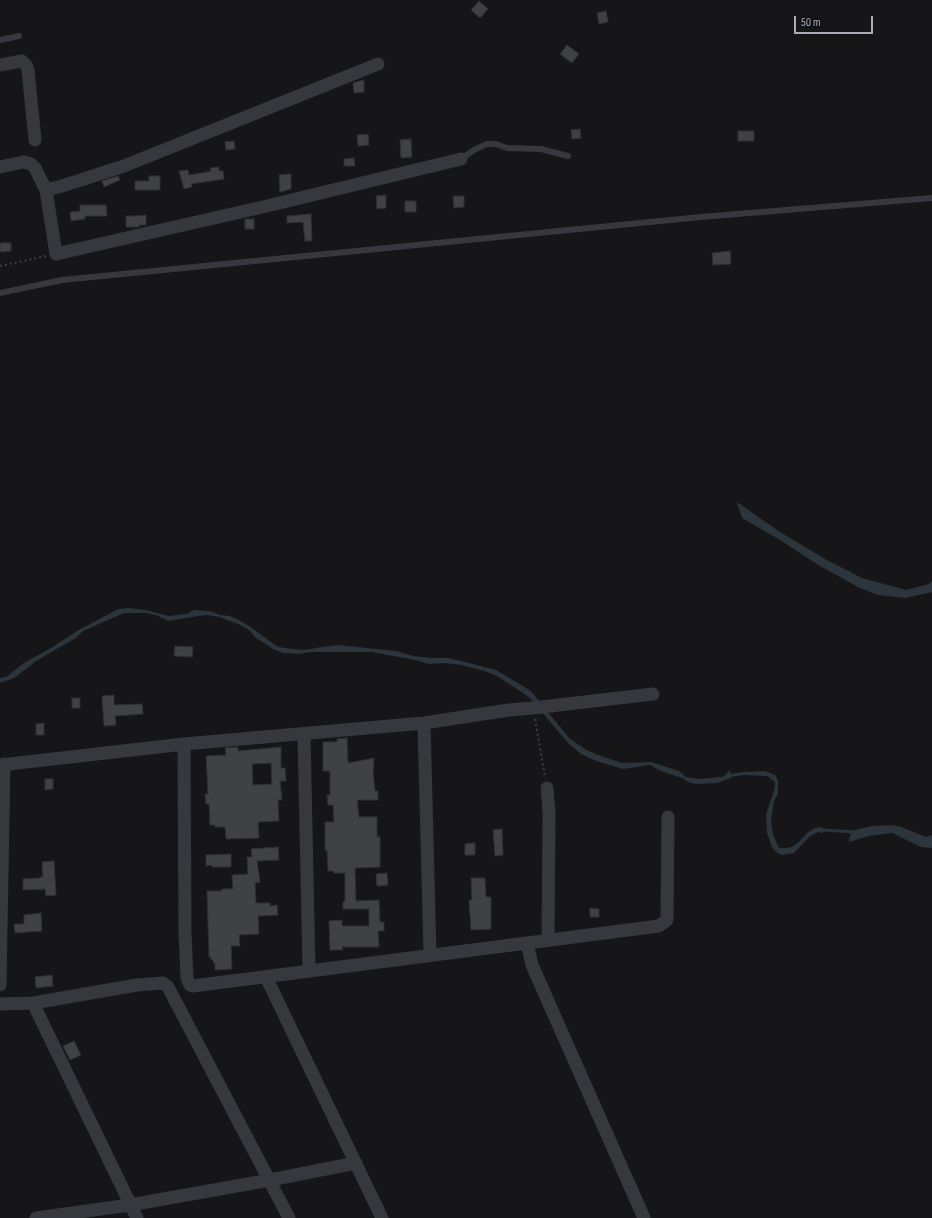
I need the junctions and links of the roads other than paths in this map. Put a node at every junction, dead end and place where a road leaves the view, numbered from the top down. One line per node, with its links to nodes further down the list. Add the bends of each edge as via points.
1 (19, 36): 2 (lane)
2 (0, 40)
3 (378, 64): 9 (street, via 124,166)
4 (0, 65): 5 (street, via 22,62 26,65)
5 (36, 140)
6 (568, 156): 7 (lane, via 541,148 507,148 488,144)
7 (461, 159): 9 (street, via 56,254)
8 (0, 167): 9 (street, via 24,162 31,164)
9 (46, 190)
10 (932, 198): 11 (lane, via 702,217 62,280)
11 (0, 293)
12 (653, 694): 13 (street)
13 (424, 722): 14 (street); 21 (street)
14 (304, 734): 15 (street); 22 (street)
15 (184, 744): 16 (street); 23 (street, via 185,933 188,982 197,986)
16 (2, 765): 24 (street)
17 (547, 788): 19 (street)
18 (668, 816): 19 (street, via 667,920 659,926)
19 (548, 940): 20 (street)
20 (527, 943): 21 (street); 34 (street, via 532,965)
21 (430, 955): 22 (street)
22 (309, 970): 23 (street)
23 (266, 976): 27 (street)
24 (0, 985)
25 (33, 1003): 26 (street); 28 (street, via 136,985 163,984 168,987); 29 (street)
26 (0, 1004)
27 (356, 1163): 28 (street); 33 (street)
28 (270, 1180): 29 (street); 32 (street)
29 (130, 1205): 30 (street); 31 (street)
30 (36, 1218)
31 (137, 1218)
32 (289, 1218)
33 (382, 1218)
34 (644, 1218)

